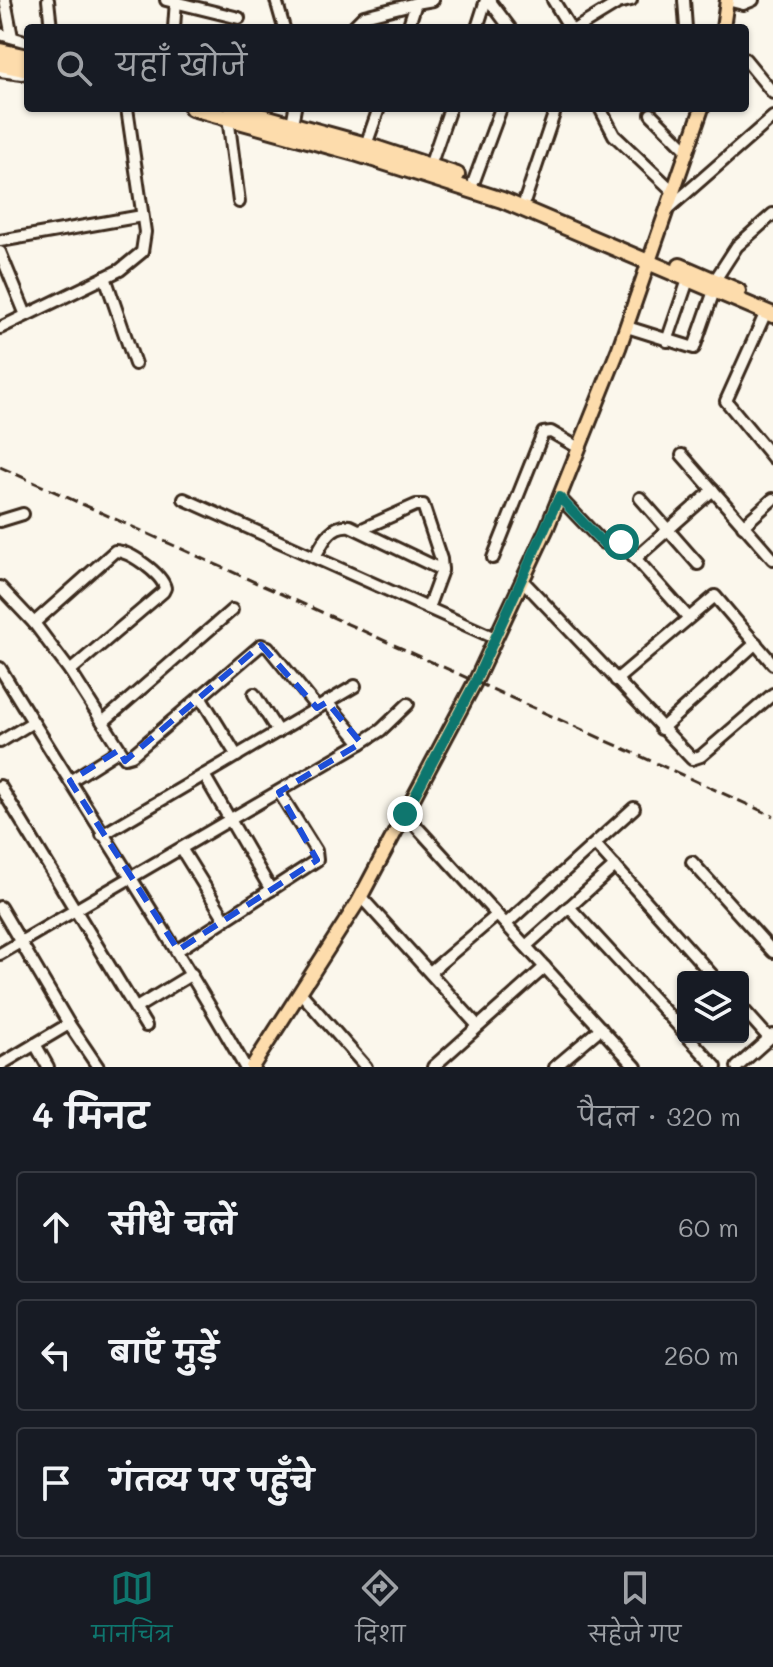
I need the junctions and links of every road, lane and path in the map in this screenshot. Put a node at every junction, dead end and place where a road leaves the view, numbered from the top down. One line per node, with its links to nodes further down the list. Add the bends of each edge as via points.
1 (5, 0): 26 (street)
2 (48, 0): 14 (street)
3 (276, 0): 16 (street)
4 (433, 0): 12 (street)
5 (487, 0): 19 (street); 20 (street)
6 (553, 0): 21 (street)
7 (631, 0): 22 (street)
8 (684, 0): 23 (street)
9 (727, 0): 10 (street); 24 (main road)
10 (753, 0)
11 (173, 1): 13 (street); 15 (street)
12 (416, 3): 17 (street, via 364,16); 18 (street)
13 (239, 18)
14 (51, 24)
15 (174, 24)
16 (283, 24)
17 (356, 24)
18 (409, 24)
19 (478, 24)
20 (507, 24)
21 (568, 24)
22 (584, 24)
23 (686, 24)
24 (724, 24)
25 (0, 34): 26 (street)
26 (12, 37): 27 (street)
27 (24, 41)
28 (0, 51): 29 (highway)
29 (24, 56)
30 (0, 64): 32 (highway)
31 (749, 64): 35 (street)
32 (24, 70)
33 (0, 71): 34 (street)
34 (24, 72)
35 (773, 93)
36 (128, 112): 57 (street)
37 (230, 112): 47 (highway); 54 (street); 60 (highway, via 502,200)
38 (294, 112): 47 (street)
39 (378, 112): 48 (street)
40 (449, 112): 50 (street)
41 (500, 112): 51 (street)
42 (555, 112): 53 (street)
43 (602, 112): 52 (street, via 614,135)
44 (701, 112): 49 (main road)
45 (651, 114): 49 (street)
46 (773, 117): 55 (street)
47 (292, 124): 48 (highway)
48 (366, 145): 50 (highway)
49 (688, 151): 52 (main road)
50 (430, 166): 51 (highway)
51 (474, 181): 53 (highway)
52 (674, 192): 55 (main road)
53 (525, 200): 60 (highway)
54 (239, 202)
55 (668, 209): 60 (main road)
56 (773, 214): 63 (street, via 737,246)
57 (142, 216): 58 (street); 61 (street, via 142,252)
58 (0, 241)
59 (0, 252): 65 (street)
60 (651, 259): 62 (highway); 63 (highway); 66 (main road)
61 (105, 277): 65 (street); 69 (street)
62 (688, 280): 63 (highway); 68 (street)
63 (714, 286): 64 (highway); 68 (street, via 694,348)
64 (771, 311): 72 (street, via 726,401)
65 (26, 315): 67 (street)
66 (627, 327): 68 (street); 70 (main road)
67 (0, 328)
68 (667, 341)
69 (135, 364)
70 (579, 448): 74 (main road); 84 (street, via 543,433)
71 (682, 455): 73 (street)
72 (773, 458)
73 (713, 490): 80 (street); 82 (street)
74 (559, 497): 85 (street, via 603,543 619,540); 89 (main road)
75 (640, 498): 82 (street)
76 (184, 499): 83 (street)
77 (773, 499): 80 (street)
78 (23, 514): 79 (street)
79 (0, 521)
80 (743, 526): 86 (street)
81 (360, 530): 83 (street, via 336,528); 88 (street); 88 (street, via 423,505)
82 (668, 530): 85 (street); 87 (street)
83 (315, 557): 91 (street)
84 (493, 558)
85 (636, 558): 93 (street)
86 (773, 559)
87 (698, 564)
88 (442, 570): 91 (street)
89 (522, 580): 95 (main road); 100 (street)
90 (0, 587): 94 (street)
91 (428, 608): 95 (street)
92 (232, 610): 108 (street)
93 (688, 617): 96 (street, via 715,596); 100 (street)
94 (34, 623): 99 (street); 99 (street, via 115,551 128,554 163,580 163,592)
95 (495, 638): 120 (main road)
96 (756, 643): 97 (street); 109 (street)
97 (773, 664)
98 (0, 668): 107 (street)
99 (70, 671): 108 (street)
100 (616, 680): 109 (street)
101 (355, 686): 106 (street)
102 (254, 694): 110 (street)
103 (773, 694): 109 (street, via 696,759)
104 (200, 696): 106 (street, via 265,645); 113 (street, via 132,755 125,757); 114 (street)
105 (408, 704): 112 (street)
106 (322, 705): 110 (street); 112 (street)
107 (33, 722): 111 (street); 116 (street)
108 (103, 722): 113 (street)
109 (661, 729)
110 (278, 732): 114 (street)
111 (0, 742)
112 (361, 743): 118 (street)
113 (119, 750): 116 (street)
114 (237, 756): 115 (street)
115 (204, 775): 121 (street); 122 (street)
116 (70, 781): 122 (street)
117 (0, 786): 132 (street)
118 (279, 792): 121 (street); 128 (street, via 317,856)
119 (634, 808): 123 (street)
120 (405, 814): 129 (main road); 133 (street)
121 (231, 820): 124 (street); 128 (street)
122 (102, 835): 127 (street)
123 (595, 844): 126 (street); 135 (street)
124 (182, 850): 127 (street); 134 (street)
125 (692, 862): 139 (street)
126 (615, 866): 131 (street); 142 (street)
127 (130, 879): 132 (street); 138 (street)
128 (271, 890): 134 (street)
129 (361, 897): 143 (street); 145 (main road)
130 (0, 907): 136 (street)
131 (569, 907): 137 (street); 149 (street)
132 (77, 910): 136 (street); 146 (street)
133 (497, 915): 135 (street); 143 (street)
134 (225, 919): 138 (street)
135 (506, 924): 137 (street)
136 (21, 942): 140 (street); 148 (street)
137 (526, 946): 141 (street)
138 (178, 950): 144 (street)
139 (773, 952)
140 (0, 954)
141 (545, 967): 151 (street); 152 (street)
142 (709, 971)
143 (430, 972): 151 (street)
144 (192, 974): 146 (street); 159 (street)
145 (300, 992): 160 (main road); 161 (street)
146 (136, 1008): 150 (street)
147 (749, 1015): 153 (street)
148 (69, 1024): 155 (street); 158 (street)
149 (677, 1024)
150 (146, 1026)
151 (478, 1026): 162 (street)
152 (601, 1028): 163 (street); 164 (street)
153 (771, 1037): 166 (street)
154 (694, 1043): 165 (street)
155 (35, 1044): 156 (street); 157 (street)
156 (4, 1064)
157 (48, 1067)
158 (98, 1067)
159 (245, 1067)
160 (252, 1067)
161 (366, 1067)
162 (433, 1067)
163 (555, 1067)
164 (636, 1067)
165 (716, 1067)
166 (737, 1067)

